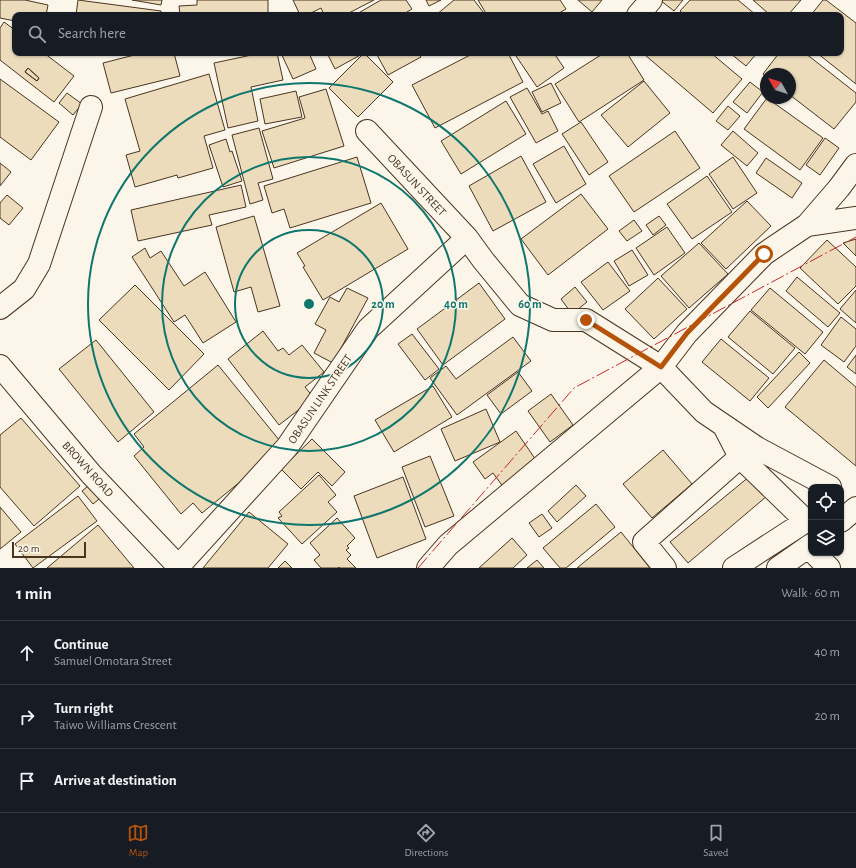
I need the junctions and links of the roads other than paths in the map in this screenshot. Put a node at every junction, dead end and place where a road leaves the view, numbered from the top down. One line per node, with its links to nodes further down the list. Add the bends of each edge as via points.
1 (650, 0): 2 (street)
2 (640, 12)
3 (91, 107): 9 (street, via 39,264 24,289)
4 (367, 131): 8 (street, OBASUN STREET)
5 (856, 165): 7 (street)
6 (856, 218): 7 (street)
7 (807, 225): 11 (street, via 764,254 687,333)
8 (467, 238): 11 (street, OBASUN STREET, via 520,305 554,320 586,320); 21 (street, OBASUN LINK STREET, via 368,329 287,447)
9 (0, 308)
10 (0, 366): 21 (street, BROWN ROAD, via 90,474)
11 (661, 367): 12 (street, OBASUN STREET, via 704,412); 22 (street, via 448,546)
12 (723, 425): 13 (street); 14 (street, OBASUN STREET, via 757,448)
13 (740, 457): 23 (street, via 644,542); 24 (street, via 806,521)
14 (824, 484)
15 (844, 495): 16 (street)
16 (856, 501)
17 (856, 508): 18 (street)
18 (842, 520)
19 (808, 551): 25 (street)
20 (818, 556): 26 (street)
21 (178, 567)
22 (428, 568)
23 (665, 568)
24 (734, 568)
25 (778, 568)
26 (829, 568)

